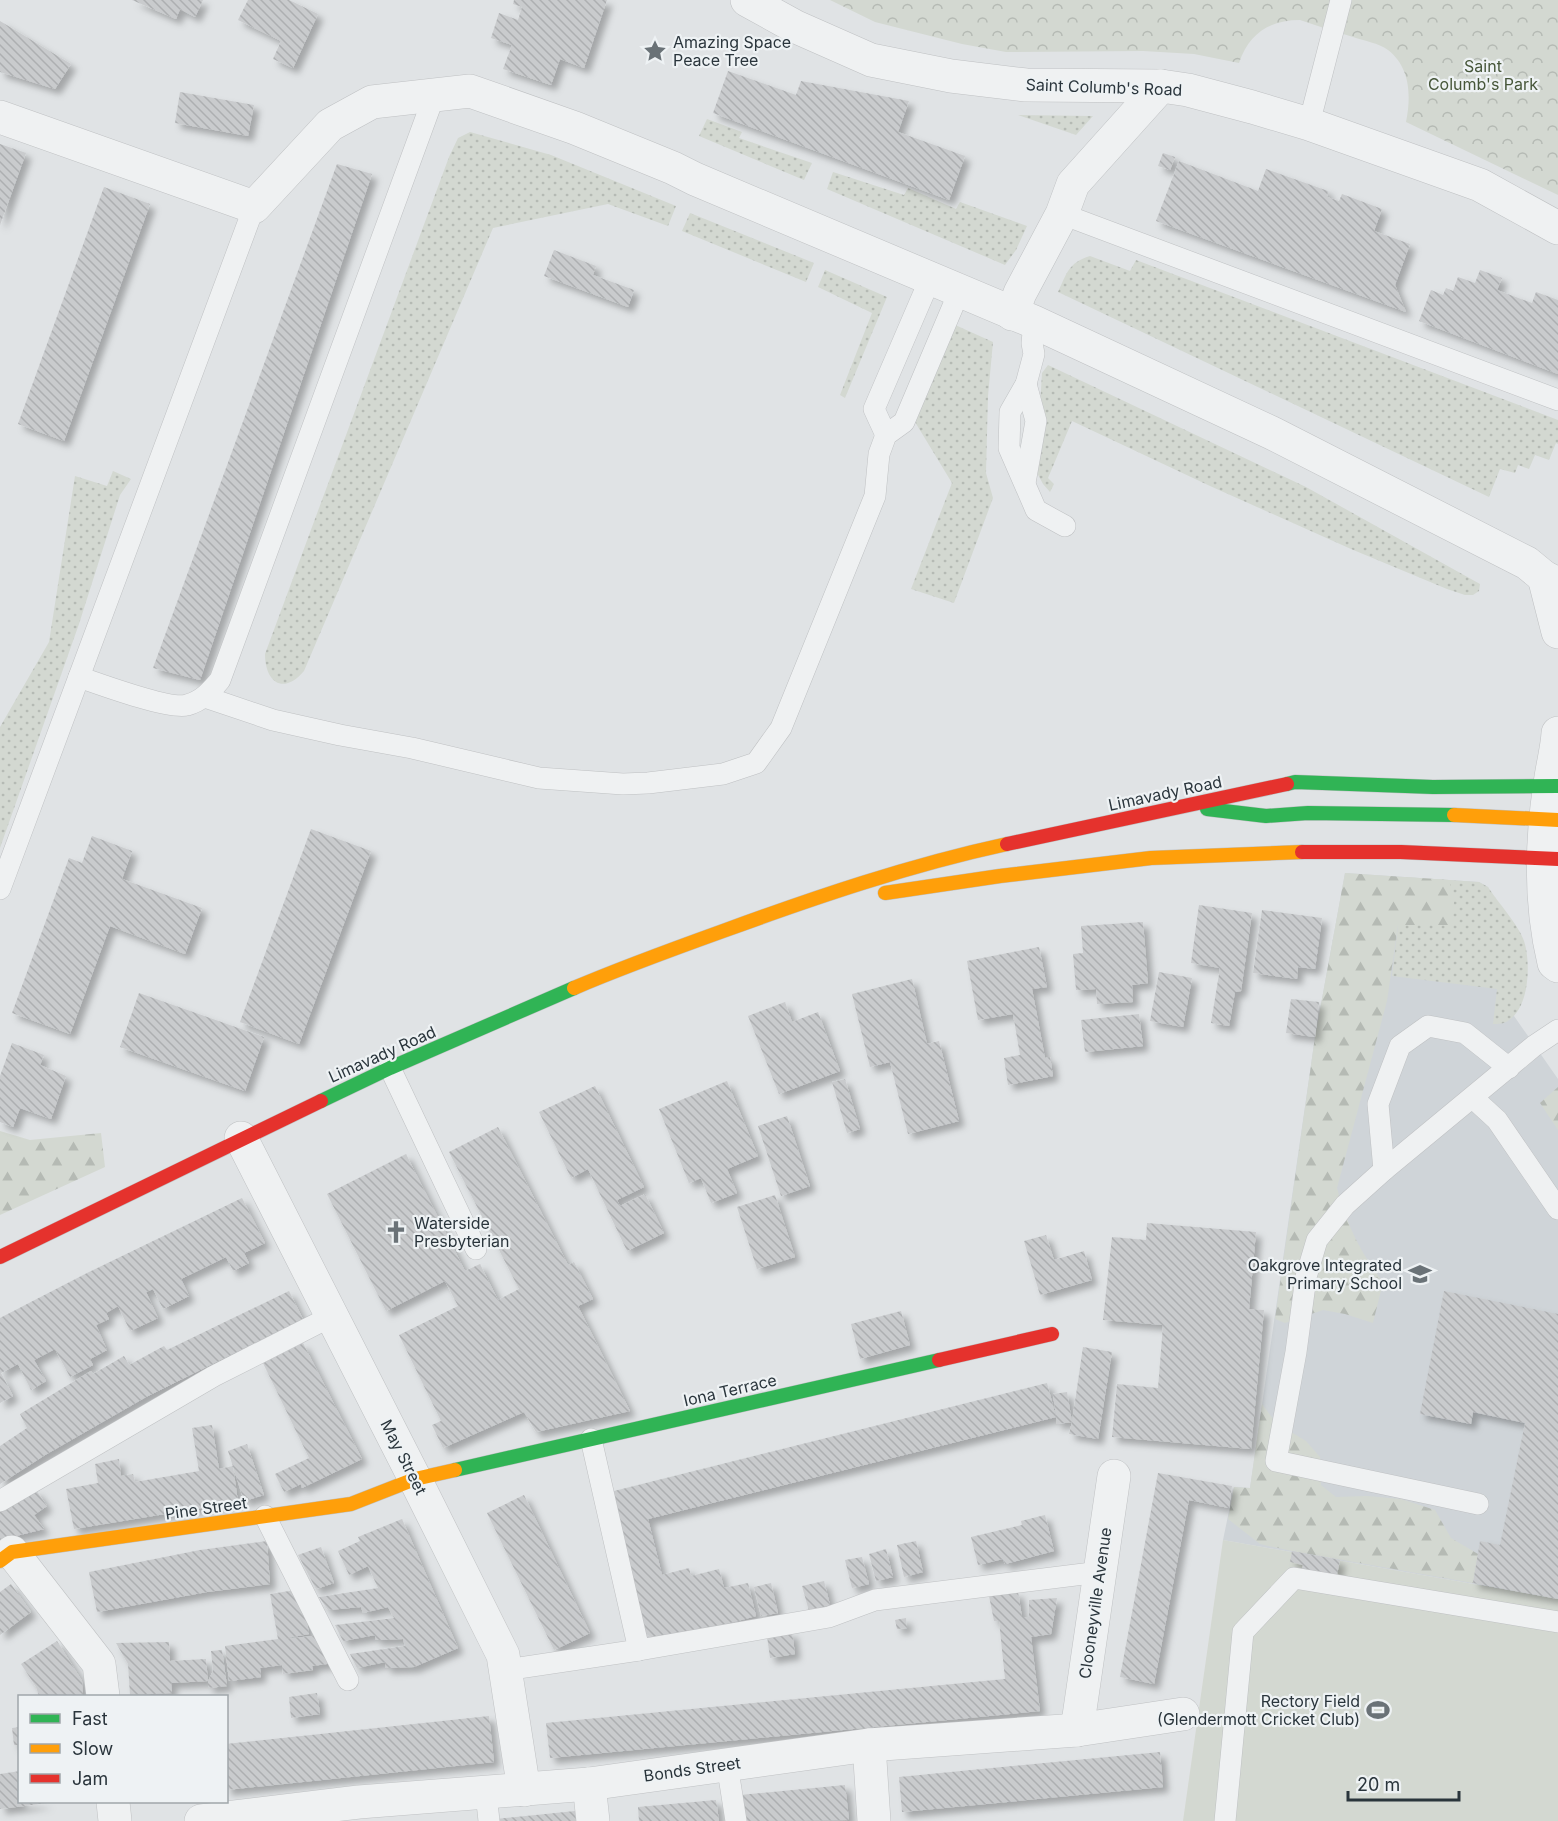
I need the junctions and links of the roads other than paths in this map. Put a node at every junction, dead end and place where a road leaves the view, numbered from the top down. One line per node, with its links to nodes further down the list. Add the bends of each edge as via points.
1 (747, 0): 3 (street, Saint Columb's Road, via 871,60 951,76 1026,85)
2 (1341, 0): 6 (lane)
3 (1161, 86): 6 (street, Saint Columb's Road); 8 (street, via 1072,184)
4 (434, 96): 7 (street, via 372,102 330,125); 10 (street, via 470,91 575,128); 18 (lane, via 220,680)
5 (0, 117): 7 (street)
6 (1309, 124): 9 (street, Saint Columb's Road, via 1480,185)
7 (254, 207): 17 (lane)
8 (1062, 214): 11 (street, via 1020,293); 12 (lane)
9 (1558, 228)
10 (930, 279): 11 (street); 13 (lane, via 903,422); 13 (lane, via 874,410)
11 (1023, 318): 14 (lane, via 1034,354 1026,384 1036,421 1025,483 1036,510); 15 (street, via 1272,433 1527,563)
12 (1558, 400)
13 (886, 435): 18 (lane, via 879,454 875,496 781,728 756,763 723,774 648,783 539,778 273,720)
14 (1065, 526)
15 (1551, 580): 16 (street)
16 (1558, 632)
17 (79, 677): 18 (lane, via 165,703 185,706); 24 (lane)
18 (205, 697)
19 (1558, 733): 20 (street)
20 (1554, 785): 21 (main road, Limavady Road, via 1433,787 1295,782); 22 (street)
21 (1181, 806): 22 (main road, via 1266,816 1434,814); 25 (main road, Limavady Road, via 942,858)
22 (1552, 820): 23 (street)
23 (1551, 858): 25 (main road, Limavady Road, via 1401,852 1151,858); 26 (street, via 1547,933)
24 (0, 889)
25 (788, 907): 28 (main road, Limavady Road, via 613,971)
26 (1558, 966)
27 (1558, 1030): 29 (lane)
28 (390, 1068): 31 (main road, Limavady Road); 34 (lane)
29 (1509, 1068): 30 (lane); 32 (lane, via 1465,1033 1428,1026 1400,1046 1378,1104)
30 (1473, 1098): 32 (lane); 33 (lane, via 1497,1120)
31 (240, 1138): 35 (main road, Limavady Road); 36 (street, May Street)
32 (1384, 1170): 42 (lane, via 1345,1205 1317,1240 1306,1277 1276,1461)
33 (1558, 1209)
34 (476, 1249)
35 (0, 1257)
36 (332, 1316): 40 (street, May Street); 41 (lane, via 214,1376)
37 (1052, 1334): 38 (main road, Iona Terrace)
38 (591, 1439): 40 (main road, Iona Terrace); 47 (lane)
39 (1114, 1476): 45 (street, Clooneyville Avenue)
40 (415, 1479): 43 (main road, Pine Street, via 351,1504); 48 (street, May Street, via 478,1603)
41 (0, 1501)
42 (1478, 1504)
43 (265, 1516): 44 (main road, Pine Street); 49 (lane)
44 (6, 1557): 50 (street, via 99,1664)
45 (1100, 1572): 47 (lane, via 875,1600 829,1617); 52 (street, Clooneyville Avenue)
46 (1558, 1622): 65 (lane, via 1294,1578 1243,1632)
47 (639, 1650): 48 (lane)
48 (506, 1671): 56 (street, May Street)
49 (348, 1680)
50 (103, 1695)
51 (1183, 1714): 52 (street, Bonds Street)
52 (1077, 1730): 53 (street, Bonds Street)
53 (869, 1745): 54 (street, Bonds Street); 64 (street)
54 (727, 1764): 55 (street, Bonds Street); 63 (lane)
55 (589, 1784): 56 (street, Bonds Street); 62 (street)
56 (524, 1790): 58 (street, Bonds Street)
57 (113, 1803): 61 (street)
58 (488, 1807): 59 (street, Bonds Street)
59 (360, 1812): 60 (street, Bonds Street)
60 (221, 1820)
61 (115, 1821)
62 (593, 1821)
63 (736, 1821)
64 (874, 1821)
65 (1226, 1821)

